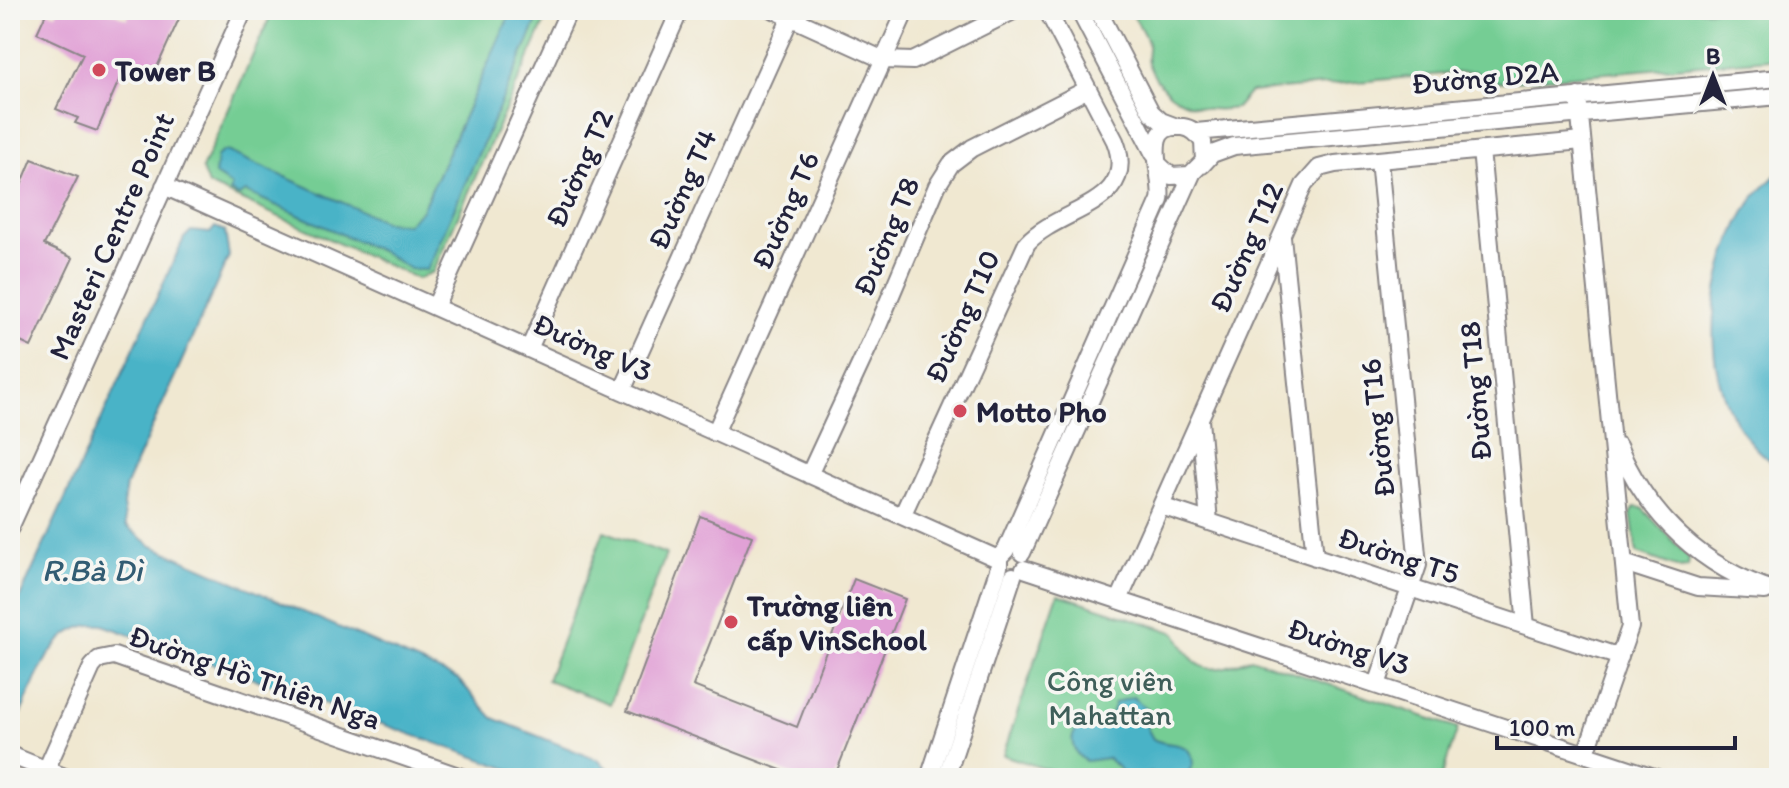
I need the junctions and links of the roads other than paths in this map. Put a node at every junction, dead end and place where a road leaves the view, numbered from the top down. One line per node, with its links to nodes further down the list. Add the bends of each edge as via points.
1 (244, 10): 23 (street, Masteri Centre Point)
2 (569, 10): 25 (street)
3 (680, 10): 26 (street, Đường T2)
4 (774, 10): 10 (street)
5 (906, 10): 11 (street, Đường T6)
6 (1015, 10): 11 (street, via 913,61)
7 (1047, 10): 13 (street)
8 (1079, 10): 20 (street)
9 (1098, 10): 16 (street, via 1151,112)
10 (792, 14): 11 (street); 27 (street, Đường T4)
11 (884, 60): 30 (street, Đường T6)
12 (1779, 78): 15 (street, Đường D2A)
13 (1088, 89): 31 (street, Đường T8, via 951,164); 33 (street, Đường T10, via 1118,149 1118,177 1101,198 1047,225 1027,243)
14 (1779, 96): 15 (street, Đường D2A)
15 (1578, 104): 17 (street, Đường D2A); 18 (street); 22 (street, Đường D2A, via 1234,146 1216,152)
16 (1177, 127): 17 (street); 20 (street, via 1159,138)
17 (1196, 132): 22 (street, via 1205,149)
18 (1582, 141): 19 (street, Đường T12); 29 (street)
19 (1481, 150): 21 (street, Đường T12); 42 (street, Đường T18)
20 (1156, 159): 22 (street, via 1171,176); 37 (street, via 1162,183 1159,203)
21 (1379, 160): 24 (street, Đường T12, via 1327,165 1313,173); 39 (street, Đường T16, via 1418,565)
22 (1197, 170): 37 (street)
23 (164, 186): 25 (street, Đường V3); 34 (street, Masteri Centre Point)
24 (1282, 235): 28 (street, Đường T12); 36 (street)
25 (435, 307): 26 (street, Đường V3)
26 (529, 349): 27 (street, Đường V3)
27 (622, 391): 30 (street, Đường V3)
28 (1200, 418): 32 (street, Đường T12); 35 (street, Đường T12)
29 (1610, 421): 38 (street); 40 (street, via 1632,477 1667,525 1719,567)
30 (715, 433): 31 (street, Đường V3)
31 (809, 475): 33 (street, Đường V3)
32 (1161, 506): 35 (street, Đường T5); 41 (street, Đường T12)
33 (902, 516): 37 (street, Đường V3)
34 (12, 520)
35 (1209, 522): 36 (street, Đường T5)
36 (1315, 557): 39 (street, Đường T5)
37 (1010, 562): 41 (street, Đường V3); 50 (street); 51 (street)
38 (1624, 563): 40 (street, via 1698,587); 43 (street, via 1630,627)
39 (1410, 588): 42 (street, Đường T5); 44 (street, Đường T16)
40 (1777, 592)
41 (1119, 600): 44 (street, Đường V3)
42 (1526, 626): 43 (street, Đường T5)
43 (1620, 657): 45 (street)
44 (1377, 685): 45 (street, Đường V3)
45 (1586, 753): 52 (street, Đường V3)
46 (10, 755): 47 (street)
47 (46, 770): 48 (street); 49 (street, Đường Hồ Thiên Nga, via 92,667 99,659 114,656)
48 (67, 778)
49 (464, 778)
50 (929, 778)
51 (946, 778)
52 (1657, 778)

